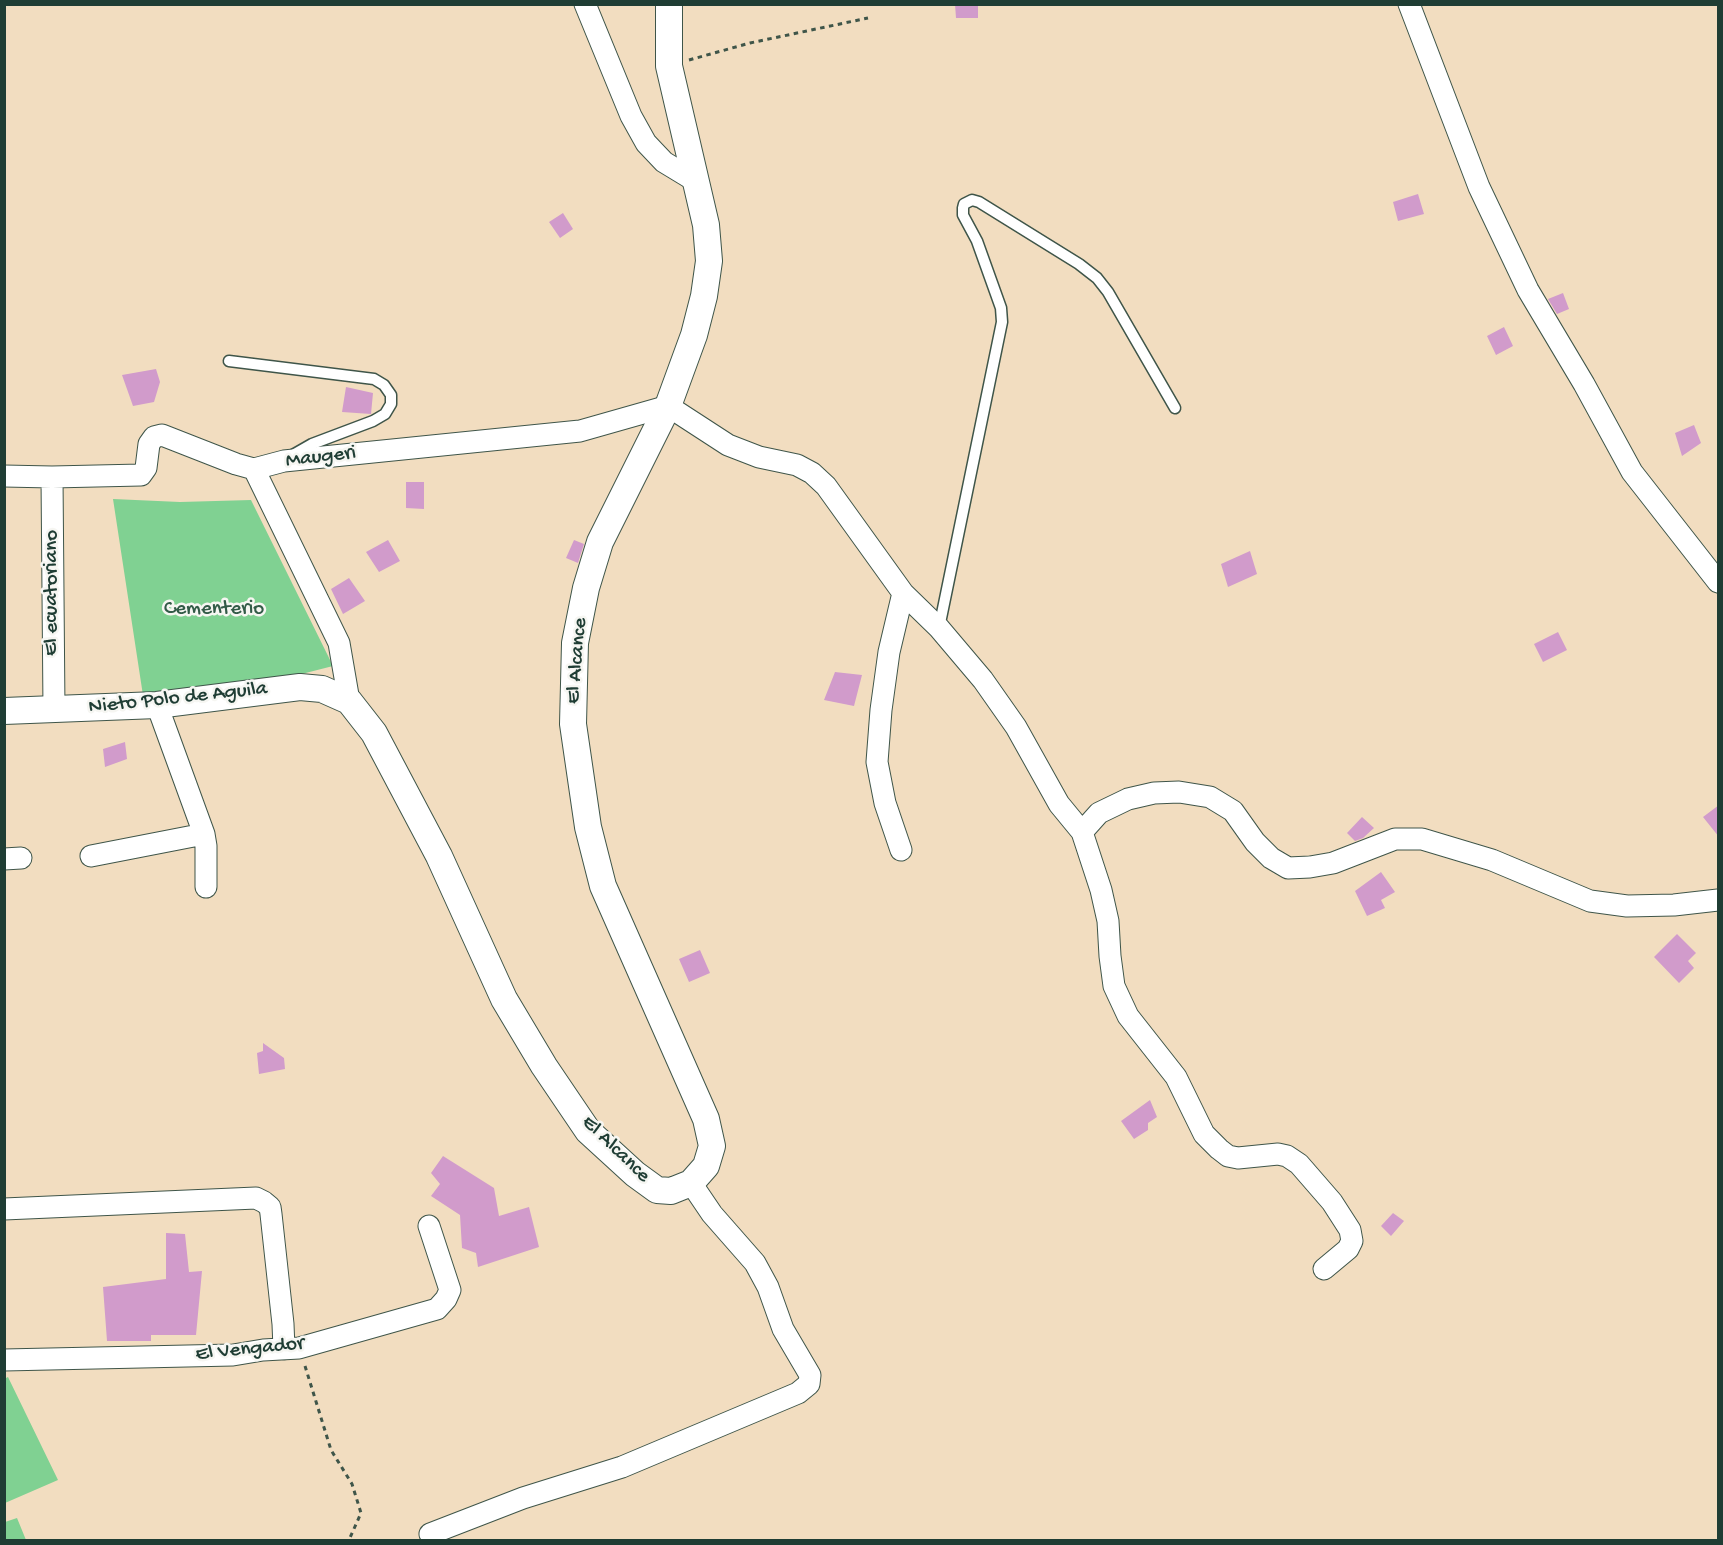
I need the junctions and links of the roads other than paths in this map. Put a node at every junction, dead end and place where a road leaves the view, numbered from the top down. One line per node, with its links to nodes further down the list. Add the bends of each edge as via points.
1 (585, 4): 4 (street, via 646,143 664,162)
2 (669, 4): 4 (street, El Alcance, via 669,66)
3 (1409, 4): 12 (street, via 1479,187 1528,290 1632,472)
4 (697, 182): 6 (street, El Alcance, via 709,261 694,335)
5 (229, 361): 8 (lane, via 374,379 391,396 385,414 312,444)
6 (668, 406): 8 (street, Maugeri, via 580,430); 13 (street, via 728,445 812,473 826,486); 25 (street, El Alcance, via 600,542 585,588 575,643 573,724 588,827 603,886 706,1119 712,1146 706,1166)
7 (1175, 408): 14 (lane, via 1097,278 976,200 964,204 963,215 977,241 1001,308 1002,322)
8 (284, 461): 9 (street, Maugeri)
9 (254, 469): 11 (street, via 162,435 149,444 146,468 141,475); 15 (street, El Alcance, via 339,644)
10 (4, 476): 11 (street)
11 (52, 477): 17 (street, El ecuatoriano)
12 (1719, 582)
13 (903, 593): 14 (street); 21 (street, via 889,652 877,762 885,803)
14 (939, 628): 19 (street, via 1016,727 1059,804)
15 (349, 701): 16 (street, Nieto Polo de Aguila, via 322,689 300,687); 25 (street, El Alcance, via 374,734 439,856 504,999 588,1131 657,1190 671,1191)
16 (157, 705): 17 (street, Nieto Polo de Aguila); 20 (street)
17 (54, 710): 18 (street, Nieto Polo de Aguila)
18 (4, 711)
19 (1082, 832): 24 (street, via 1099,813 1128,799 1179,792 1210,797 1233,812 1255,842 1288,868 1334,863 1395,839 1422,839 1492,860 1590,901 1626,906); 28 (street, via 1108,921 1114,986 1128,1016 1176,1077 1204,1134 1219,1149 1238,1158 1287,1156 1332,1202 1350,1230 1352,1241)
20 (204, 834): 22 (street); 23 (street)
21 (901, 850)
22 (91, 856)
23 (206, 887)
24 (1719, 900)
25 (691, 1182): 31 (street, via 712,1214 755,1263 783,1329 810,1375 809,1384 798,1393 622,1467 523,1498)
26 (4, 1209): 29 (street, via 256,1198 270,1207 283,1324)
27 (429, 1226): 29 (street, El Vengador, via 450,1290 436,1309)
28 (1324, 1269)
29 (291, 1348): 30 (street, El Vengador, via 233,1355)
30 (4, 1360)
31 (430, 1534)

